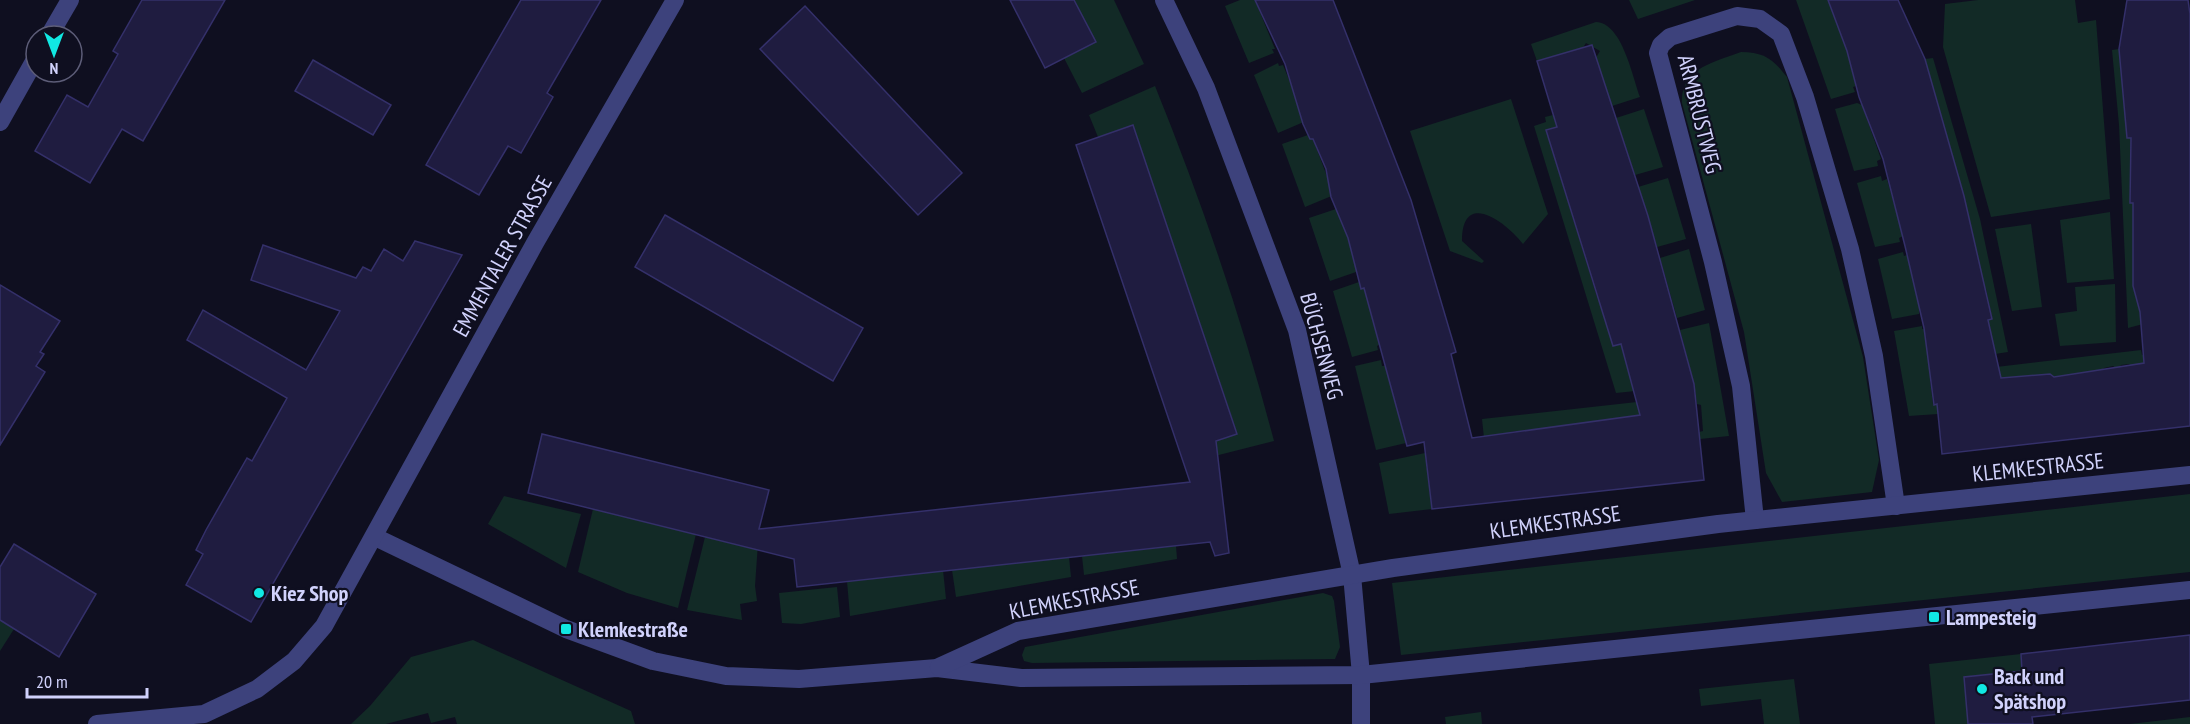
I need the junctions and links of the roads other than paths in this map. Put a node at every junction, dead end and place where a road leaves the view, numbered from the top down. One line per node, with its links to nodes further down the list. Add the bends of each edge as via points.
1 (70, 0): 4 (street)
2 (675, 0): 10 (street, EMMENTALER STRASSE, via 535,243)
3 (1164, 0): 11 (street, BÜCHSENWEG, via 1206,88 1297,330)
4 (56, 24)
5 (24, 79): 6 (street)
6 (0, 122)
7 (2190, 475): 8 (street, KLEMKESTRASSE)
8 (1896, 506): 9 (street, KLEMKESTRASSE); 9 (street, ARMBRUSTWEG, via 1874,356 1805,97 1781,34 1760,19 1737,16 1670,36 1658,52 1741,386)
9 (1755, 520): 11 (street, KLEMKESTRASSE)
10 (375, 537): 13 (street, KLEMKESTRASSE, via 566,628 653,661 726,676 799,679); 15 (street, via 324,626 294,661 257,689 204,714)
11 (1352, 575): 13 (street, KLEMKESTRASSE, via 1018,631); 14 (street, BÜCHSENWEG)
12 (2190, 590): 14 (street, KLEMKESTRASSE)
13 (937, 668): 14 (street, KLEMKESTRASSE, via 1021,678)
14 (1361, 675): 16 (street, BÜCHSENWEG)
15 (97, 724)
16 (1361, 724)

